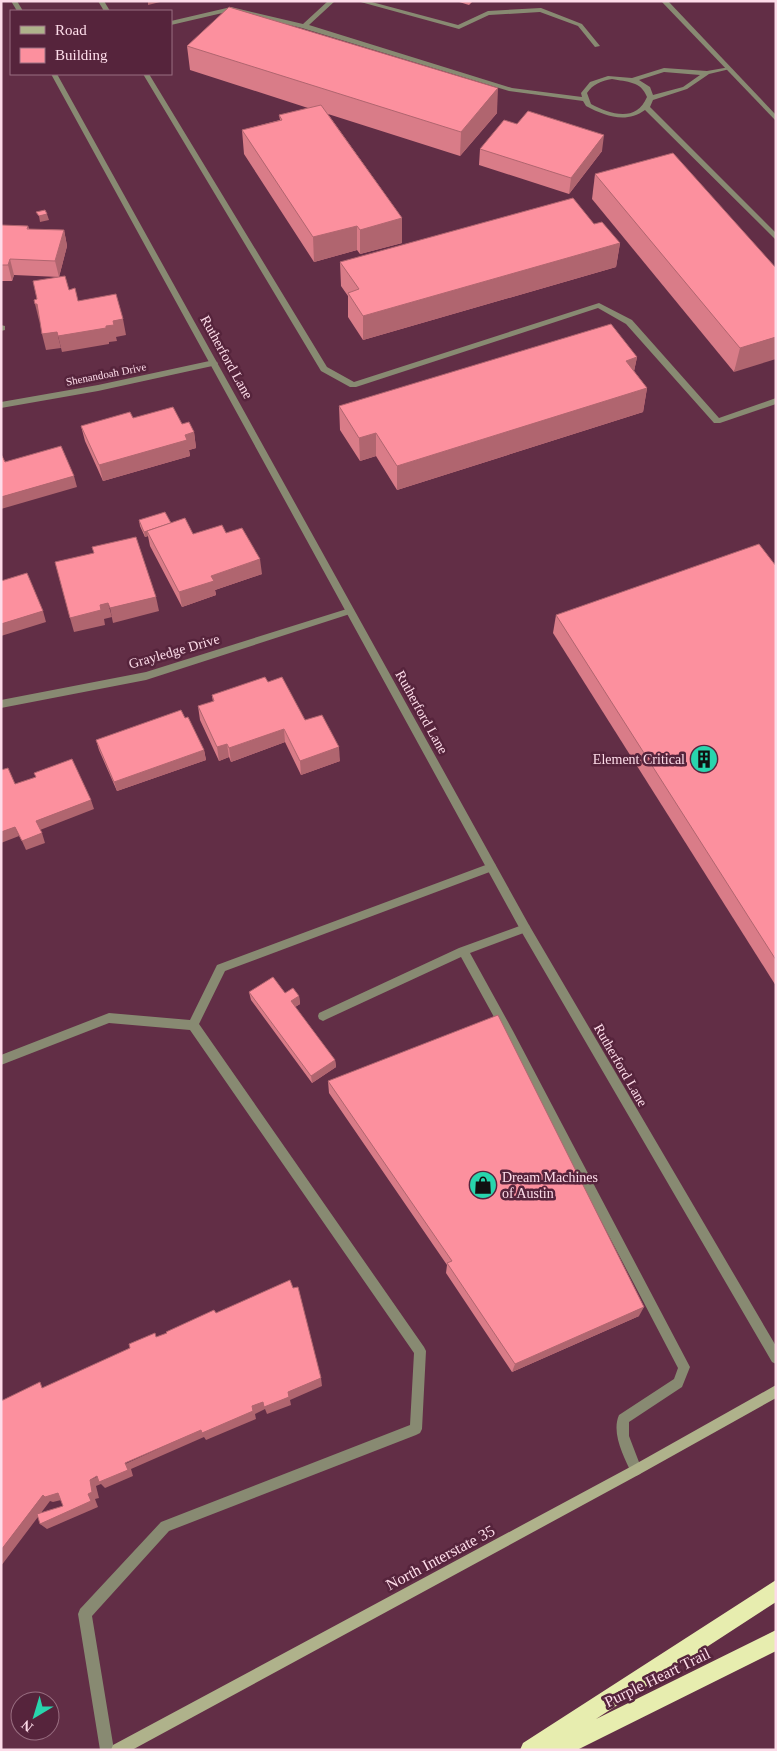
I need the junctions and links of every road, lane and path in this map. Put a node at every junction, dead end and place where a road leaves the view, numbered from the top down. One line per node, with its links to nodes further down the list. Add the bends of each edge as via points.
1 (332, 1): 5 (street)
2 (360, 1): 6 (street, via 459,27 488,13 541,10 580,25)
3 (664, 1): 7 (street)
4 (172, 23): 5 (street, via 232,9)
5 (304, 26): 13 (street, via 511,90)
6 (597, 46)
7 (728, 68): 8 (street); 15 (street)
8 (707, 73): 11 (street, via 664,70); 12 (street, via 685,88)
9 (55, 75): 17 (street, Rutherford Lane)
10 (147, 75): 18 (street, via 324,370 353,385 599,305 629,322 717,421)
11 (633, 80): 12 (street, via 648,89); 13 (street, via 602,79 587,87)
12 (651, 98): 14 (street)
13 (585, 99): 14 (street, via 595,110 617,116 639,113)
14 (647, 108): 16 (street)
15 (776, 118)
16 (776, 238)
17 (214, 363): 19 (street, Shenandoah Drive); 20 (street, Rutherford Lane)
18 (776, 401)
19 (1, 405)
20 (350, 610): 21 (street, Grayledge Drive, via 146,676); 22 (street, Rutherford Lane)
21 (1, 704)
22 (491, 867): 23 (street, Rutherford Lane); 26 (street, via 221,968)
23 (525, 928): 24 (street); 28 (street, Rutherford Lane)
24 (463, 951): 25 (street); 30 (street, via 684,1367 678,1383 623,1419 623,1436)
25 (323, 1016)
26 (193, 1025): 27 (street, via 109,1018); 33 (street, via 420,1351 416,1429 165,1526 84,1614)
27 (1, 1060)
28 (776, 1358)
29 (776, 1391): 30 (main road, North Interstate 35)
30 (636, 1470): 34 (main road, North Interstate 35)
31 (776, 1590): 35 (highway)
32 (776, 1640): 36 (highway, Purple Heart Trail)
33 (106, 1750)
34 (118, 1750)
35 (530, 1750)
36 (555, 1750)

